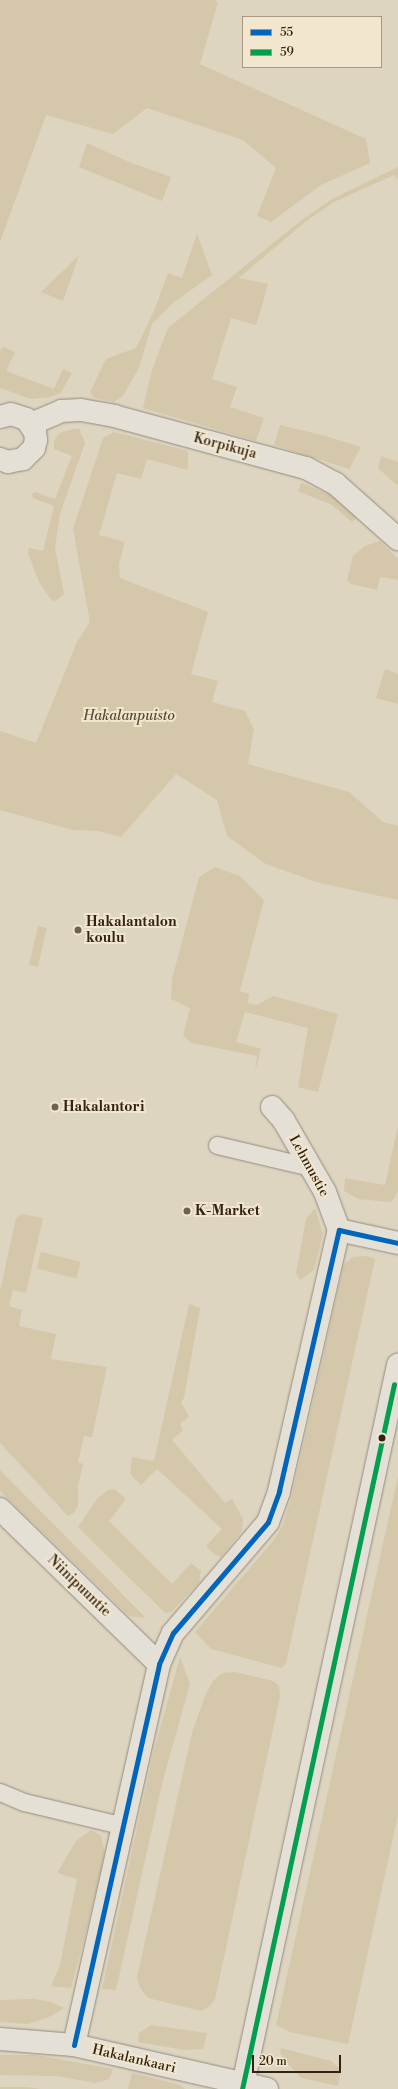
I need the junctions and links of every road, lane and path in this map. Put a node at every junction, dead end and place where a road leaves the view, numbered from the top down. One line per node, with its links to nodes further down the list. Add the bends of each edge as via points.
1 (0, 417): 2 (street, via 19,415)
2 (31, 424): 3 (street, via 36,440 30,454 16,462); 4 (street, Korpikuja, via 61,411 114,416 306,468 342,488)
3 (0, 460)
4 (398, 539)
5 (272, 1107): 7 (street, Lehmustie, via 284,1121)
6 (217, 1145): 7 (lane)
7 (310, 1167): 8 (street, Lehmustie, via 325,1192)
8 (339, 1230): 9 (street); 12 (street, via 280,1491 268,1522 173,1633)
9 (398, 1243)
10 (398, 1365): 17 (street)
11 (0, 1509): 12 (street, Niinipuuntie)
12 (159, 1664): 14 (street)
13 (0, 1792): 14 (lane, via 24,1802)
14 (124, 1826): 16 (street)
15 (0, 2039): 16 (street, Hakalankaari)
16 (74, 2045): 17 (street, Hakalankaari)
17 (243, 2087): 18 (street, Hakalankaari)
18 (267, 2089)

